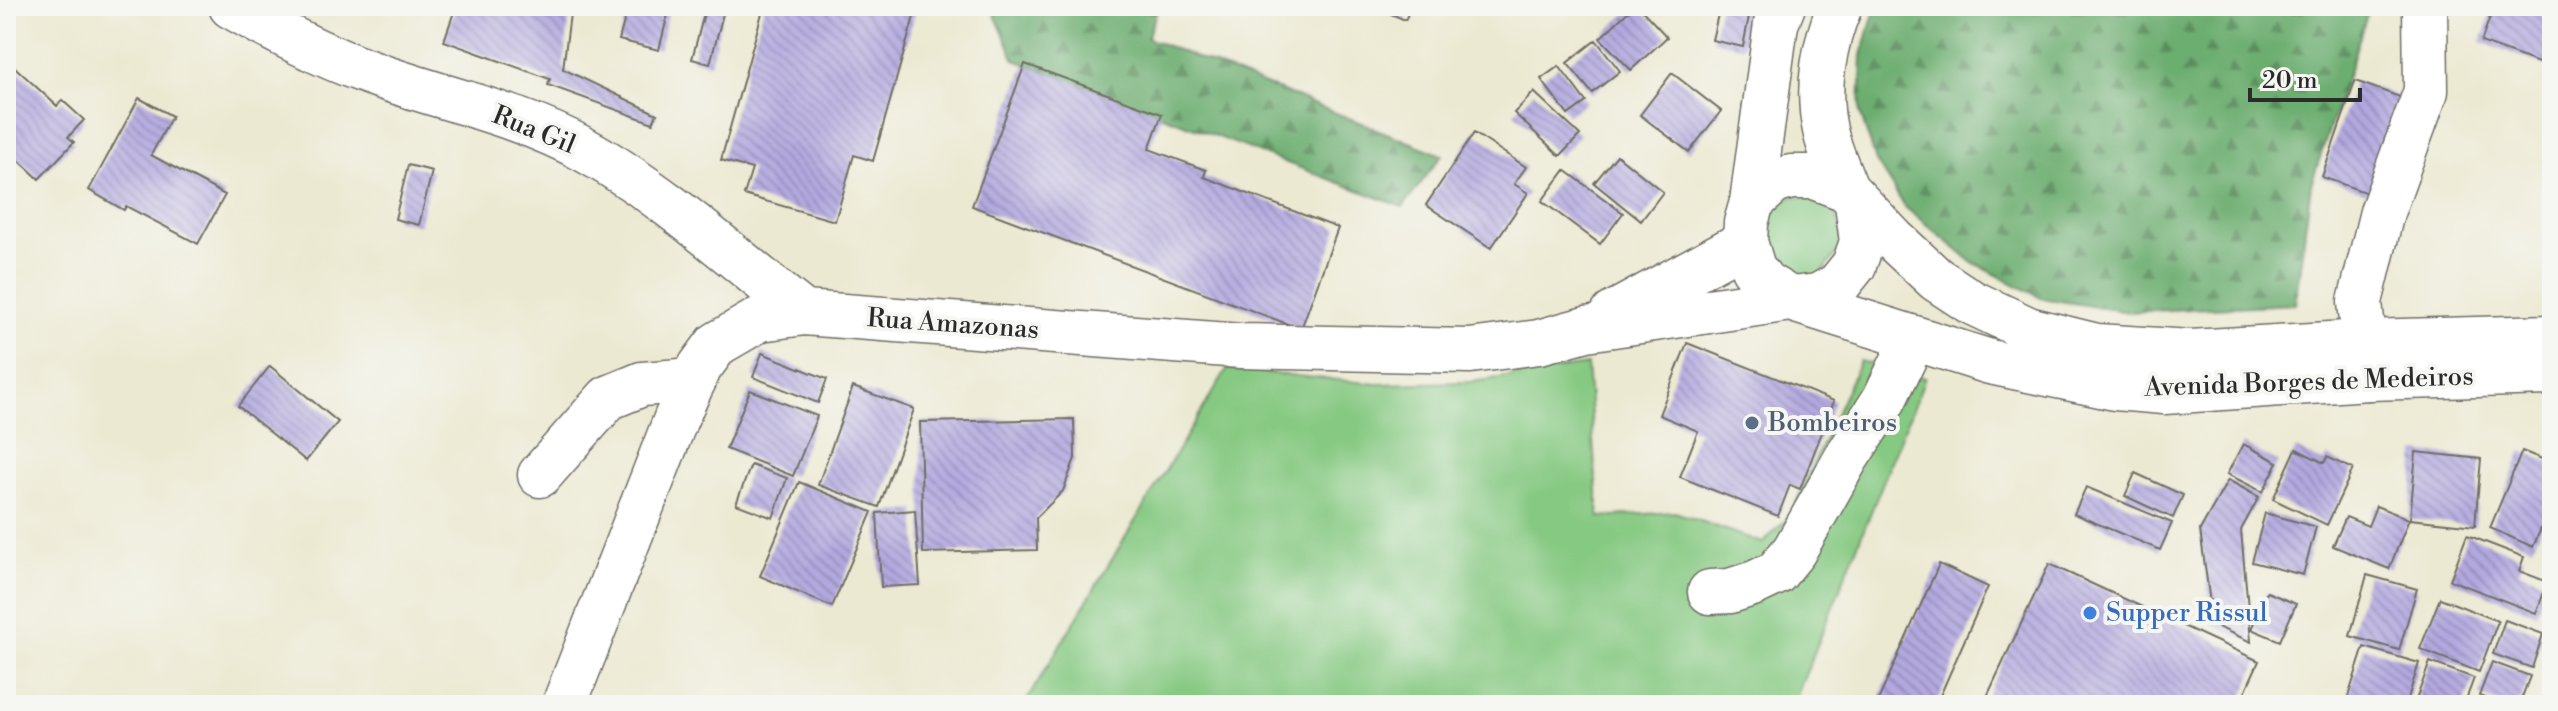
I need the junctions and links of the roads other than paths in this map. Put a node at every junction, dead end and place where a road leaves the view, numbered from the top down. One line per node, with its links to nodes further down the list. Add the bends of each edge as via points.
1 (231, 6): 8 (main road, Rua Gil, via 366,72 510,118 584,150 646,190)
2 (1783, 6): 6 (main road)
3 (1840, 6): 5 (main road, Avenida Borges de Medeiros, via 1823,60 1825,129)
4 (2425, 6): 12 (main road, via 2426,91 2382,212 2360,302)
5 (1852, 196): 6 (main road, via 1814,177 1791,177 1774,182); 7 (main road, via 1862,242 1854,265 1838,285 1818,296); 12 (main road, Avenida Borges de Medeiros, via 1936,279 2028,329 2097,346)
6 (1748, 222): 7 (main road, via 1753,268 1764,283); 9 (main road)
7 (1790, 299): 9 (main road); 10 (main road, Avenida Borges de Medeiros)
8 (804, 313): 9 (main road, Rua Amazonas, via 1241,346 1369,350 1470,351 1539,342); 14 (main road, Rua Amazonas, via 760,319 717,344)
9 (1586, 329)
10 (1896, 332): 12 (main road, Avenida Borges de Medeiros, via 2019,369 2164,392); 16 (main road, via 1864,399 1847,457 1794,551 1776,573 1742,587)
11 (2552, 337): 12 (main road, Avenida Borges de Medeiros)
12 (2366, 360): 13 (main road, Avenida Borges de Medeiros)
13 (2552, 373)
14 (694, 380): 15 (main road, via 642,384 608,398); 17 (main road, Rua Amazonas)
15 (540, 475)
16 (1710, 592)
17 (564, 705)

